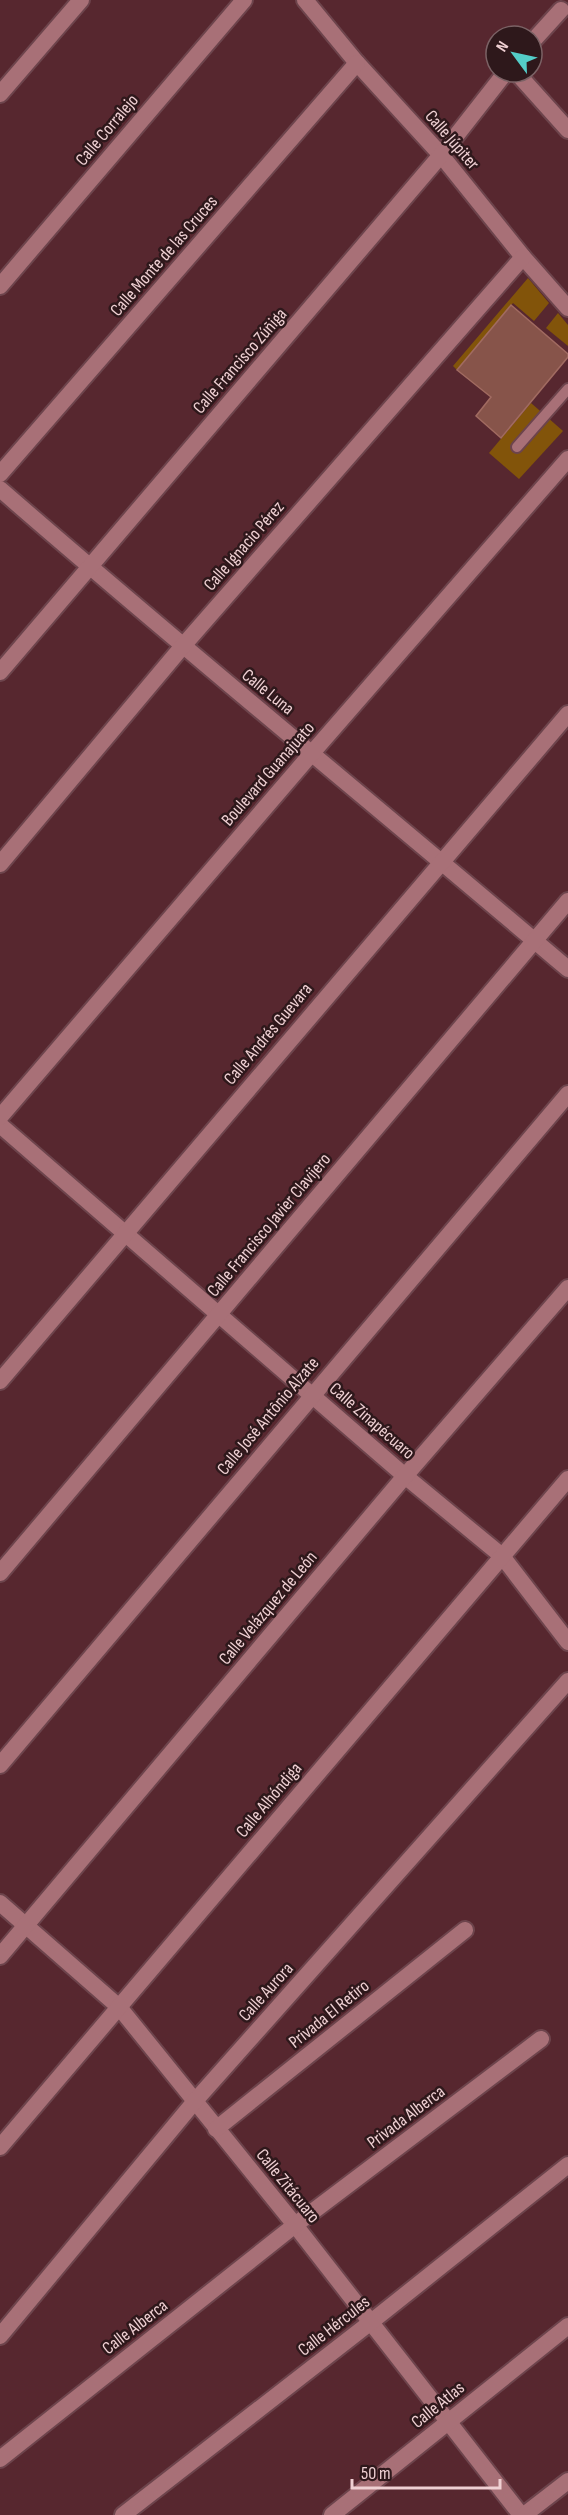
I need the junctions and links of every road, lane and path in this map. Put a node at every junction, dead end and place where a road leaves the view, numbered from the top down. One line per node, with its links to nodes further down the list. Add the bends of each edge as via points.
1 (81, 0): 9 (street)
2 (244, 0): 13 (street, Calle Corralejo)
3 (305, 0): 6 (street, Calle Júpiter)
4 (560, 9): 5 (street)
5 (544, 28)
6 (357, 63): 11 (street, Calle Júpiter); 18 (street, Calle Monte de las Cruces)
7 (497, 84): 11 (street, Calle Francisco Zúñiga)
8 (527, 84): 10 (street)
9 (0, 94)
10 (568, 130)
11 (441, 155): 12 (street, Calle Júpiter); 20 (street, Calle Francisco Zúñiga)
12 (523, 258): 14 (street, Calle Júpiter); 21 (street, Calle Ignacio Pérez)
13 (0, 286)
14 (568, 308)
15 (568, 389): 16 (lane)
16 (517, 447)
17 (568, 459): 24 (street, Boulevard Guanajuato)
18 (0, 474)
19 (0, 489): 20 (street, Calle Luna)
20 (89, 567): 21 (street, Calle Luna); 22 (street, Calle Francisco Zúñiga)
21 (182, 647): 24 (street, Calle Luna); 26 (street, Calle Ignacio Pérez)
22 (0, 672)
23 (568, 714): 25 (street, Calle Andrés Guevara)
24 (312, 753): 25 (street, Calle Luna); 31 (street, Boulevard Guanajuato)
25 (440, 861): 28 (street, Calle Luna); 33 (street, Calle Andrés Guevara)
26 (0, 864)
27 (568, 901): 28 (street, Calle Francisco Javier Clavijero)
28 (535, 941): 29 (street, Calle Luna); 35 (street, Calle Francisco Javier Clavijero)
29 (568, 969)
30 (568, 1094): 37 (street, Calle José Antônio Alzate)
31 (0, 1117)
32 (0, 1125): 33 (street, Calle Zinapécuaro)
33 (125, 1233): 35 (street, Calle Zinapécuaro); 36 (street, Calle Andrés Guevara)
34 (568, 1287): 38 (street, Calle Velázquez de León)
35 (219, 1315): 37 (street, Calle Zinapécuaro); 41 (street, Calle Francisco Javier Clavijero)
36 (0, 1381)
37 (312, 1394): 38 (street, Calle Zinapécuaro); 44 (street, Calle José Antônio Alzate)
38 (405, 1476): 40 (street, Calle Zinapécuaro); 46 (street, Calle Velázquez de León)
39 (568, 1479): 40 (street, Calle Alhóndiga)
40 (502, 1556): 42 (street, Calle Zinapécuaro); 49 (street, Calle Alhóndiga)
41 (0, 1573)
42 (568, 1642)
43 (568, 1681): 51 (street, Calle Aurora)
44 (0, 1765)
45 (0, 1903): 46 (street, Calle Zitácuaro)
46 (26, 1925): 48 (street, Calle Velázquez de León); 49 (street, Calle Zitácuaro)
47 (465, 1930): 52 (street, Privada El Retiro)
48 (0, 1956)
49 (119, 2007): 51 (street, Calle Zitácuaro); 53 (street, Calle Alhóndiga)
50 (541, 2039): 55 (street, Privada Alberca)
51 (195, 2101): 52 (street, Calle Zitácuaro); 58 (street, Calle Aurora)
52 (216, 2128): 55 (street, Calle Zitácuaro)
53 (0, 2147)
54 (568, 2164): 56 (street, Calle Hércules)
55 (295, 2225): 56 (street, Calle Zitácuaro); 60 (street, Calle Alberca)
56 (371, 2322): 59 (street, Calle Zitácuaro); 62 (street, Calle Hércules)
57 (568, 2326): 59 (street, Calle Atlas)
58 (0, 2336)
59 (449, 2422): 63 (street, Calle Atlas); 64 (street, Calle Zitácuaro)
60 (0, 2459)
61 (568, 2481): 64 (street)
62 (123, 2515)
63 (332, 2515)
64 (523, 2515)

